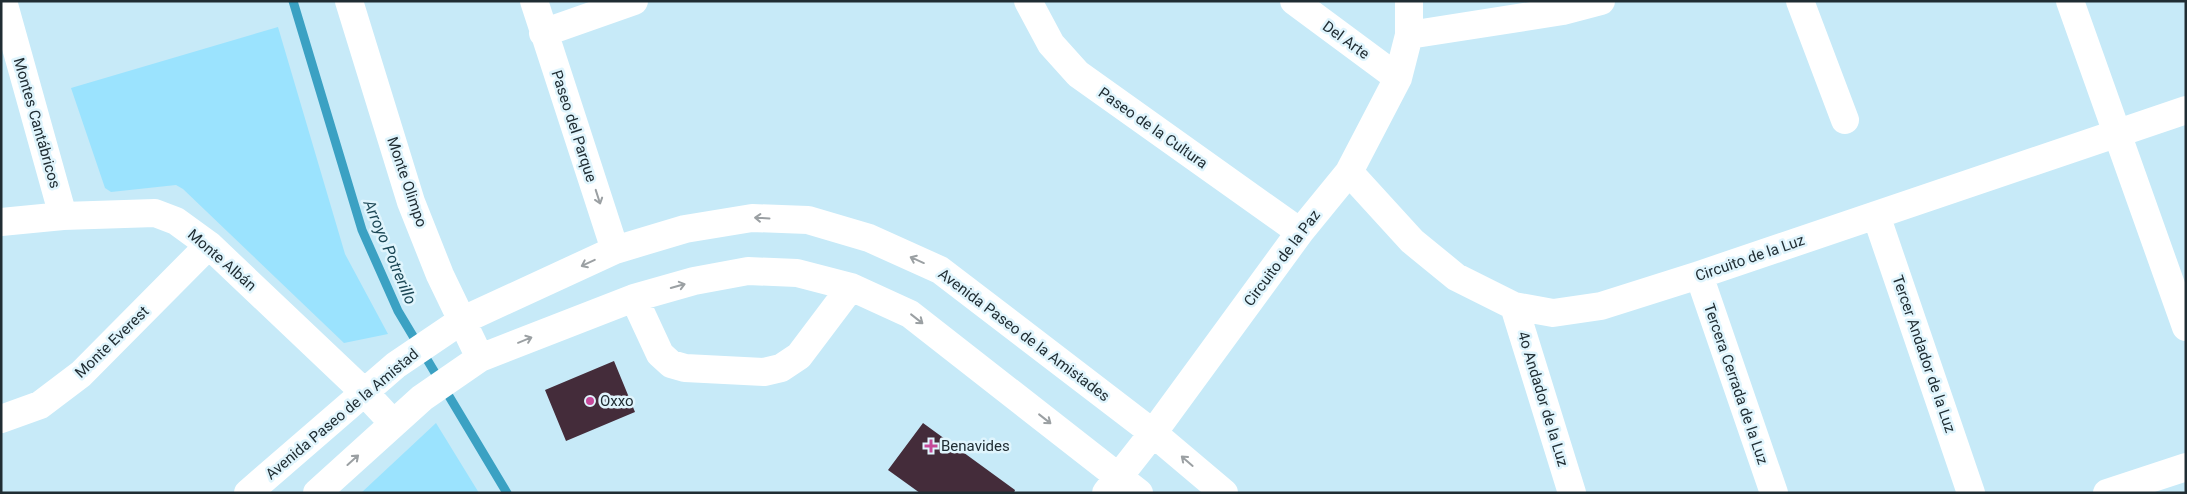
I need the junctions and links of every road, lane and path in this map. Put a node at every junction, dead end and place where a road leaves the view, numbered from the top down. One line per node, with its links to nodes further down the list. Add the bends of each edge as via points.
1 (3, 1): 19 (street, Montes Cantábricos)
2 (349, 1): 28 (street, Monte Olimpo, via 411,202)
3 (534, 1): 11 (street, Paseo del Parque)
4 (634, 1): 11 (street)
5 (1028, 1): 21 (street, Paseo de la Cultura, via 1051,44 1078,74)
6 (1294, 1): 13 (street, Del Arte)
7 (1409, 1): 12 (street, Circuito de la Paz)
8 (1601, 1): 12 (street, via 1563,11)
9 (1800, 1): 15 (street)
10 (2070, 1): 16 (street)
11 (543, 33): 23 (street, Paseo del Parque, one-way to 23)
12 (1409, 35): 13 (street, Circuito de la Paz)
13 (1398, 78): 17 (street, Circuito de la Paz)
14 (2186, 110): 16 (street, Circuito de la Luz)
15 (1845, 120)
16 (2117, 133): 18 (street, Circuito de la Luz); 29 (street)
17 (1349, 172): 21 (street, Circuito de la Paz); 27 (street, Circuito de la Luz, via 1412,242 1456,277)
18 (1876, 215): 24 (street, Circuito de la Luz); 44 (street, Tercer Andador de la Luz)
19 (63, 216): 20 (street, Monte Albán); 22 (street, Monte Albán, via 156,213 176,221)
20 (1, 222)
21 (1300, 232): 34 (street, Circuito de la Paz)
22 (209, 245): 31 (street, Monte Albán); 32 (street, Monte Everest, via 81,374 40,405)
23 (615, 250): 28 (street, Avenida Paseo de la Amistades, one-way to 28); 34 (street, Avenida Paseo de la Amistades, one-way to 23, via 940,270 869,238 808,220 752,218 685,228)
24 (1699, 276): 27 (street, Circuito de la Luz, via 1601,306 1553,313); 43 (street, Tercera Cerrada de la Luz)
25 (851, 287): 26 (street, one-way to 25, via 694,281 748,271 797,273); 26 (street, via 799,356 780,368 764,372 684,368 671,364 660,354); 36 (street, one-way to 36, via 910,314)
26 (634, 298): 30 (street, one-way to 26)
27 (1514, 306): 42 (street, 4o Andador de la Luz)
28 (461, 321): 30 (street, Monte Olimpo); 31 (street, Avenida Paseo de la Amistad, via 396,365)
29 (2186, 327)
30 (469, 364): 33 (street)
31 (365, 393): 33 (street, Monte Albán); 37 (street, Avenida Paseo de la Amistad)
32 (1, 419)
33 (393, 423): 39 (street, one-way to 33)
34 (1154, 432): 36 (street, Circuito de la Paz); 41 (street, Avenida Paseo de la Amistades, one-way to 34)
35 (2186, 467): 38 (street)
36 (1112, 485): 40 (street)
37 (266, 487)
38 (2115, 492)
39 (317, 493)
40 (1139, 493)
41 (1224, 493)
42 (1572, 493)
43 (1774, 493)
44 (1971, 493)

